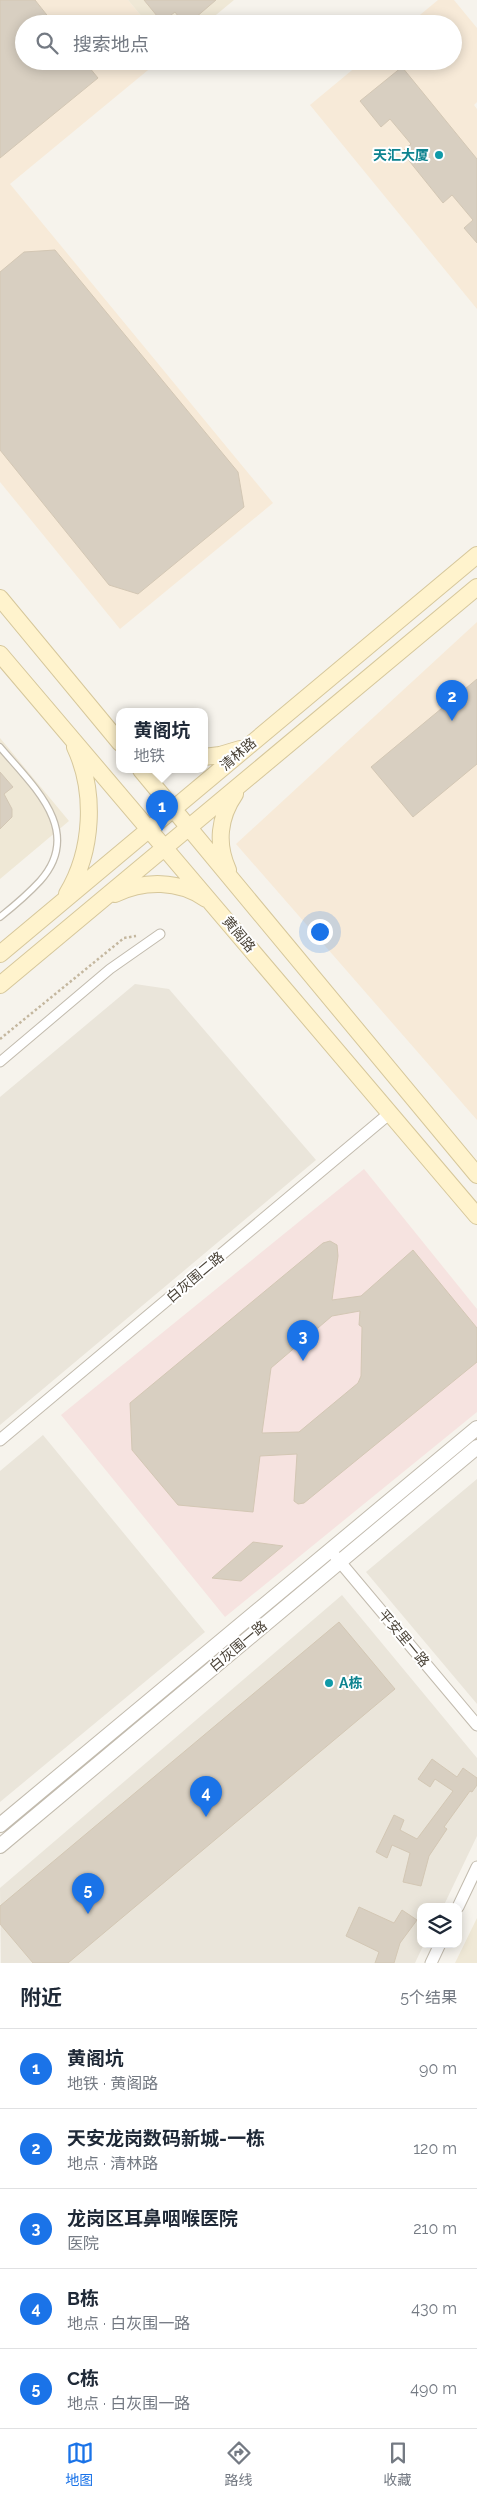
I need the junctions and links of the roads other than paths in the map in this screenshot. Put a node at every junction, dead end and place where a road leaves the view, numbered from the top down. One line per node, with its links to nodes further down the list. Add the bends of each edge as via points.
1 (477, 555): 7 (main road, 清林路)
2 (477, 587): 11 (main road, 清林路)
3 (0, 598): 5 (main road)
4 (0, 654): 6 (main road, 黄阁路)
5 (113, 733)
6 (69, 734): 14 (main road, 黄阁路); 17 (main road, via 86,780 88,820 82,860)
7 (253, 742): 9 (main road, via 238,750); 12 (main road, 清林路)
8 (0, 746): 20 (lane, via 47,803 58,832 57,856 42,880)
9 (208, 756)
10 (143, 773): 12 (main road, 黄阁路)
11 (249, 777): 13 (main road, 清林路); 16 (main road, via 225,812 220,830 227,868)
12 (173, 809): 13 (main road, 黄阁路); 14 (main road, 清林路)
13 (189, 828): 15 (main road, 清林路); 16 (main road, 黄阁路)
14 (150, 829): 15 (main road, 黄阁路); 17 (main road, 清林路)
15 (166, 847): 18 (main road, 清林路); 19 (main road, 黄阁路)
16 (238, 887): 26 (main road, 黄阁路)
17 (64, 900): 22 (main road, 清林路)
18 (100, 902): 19 (main road, via 121,891 162,884 200,895); 23 (main road, 清林路)
19 (216, 906): 25 (main road, 黄阁路)
20 (0, 917)
21 (160, 934): 24 (street, via 110,969)
22 (0, 954)
23 (0, 985)
24 (0, 1062)
25 (390, 1113): 27 (main road, 黄阁路); 29 (street, 白灰围二路)
26 (477, 1175)
27 (477, 1216)
28 (477, 1428): 31 (street, 白灰围一路)
29 (0, 1440)
30 (477, 1447): 32 (street, 白灰围一路)
31 (330, 1550): 32 (street, 平安里一路); 34 (street, 白灰围一路)
32 (340, 1562): 33 (street, 平安里一路); 35 (street, 白灰围一路)
33 (477, 1725)
34 (0, 1825)
35 (0, 1846)
36 (477, 1867): 37 (street)
37 (460, 1903)
38 (438, 1948): 39 (street)
39 (432, 1963)

